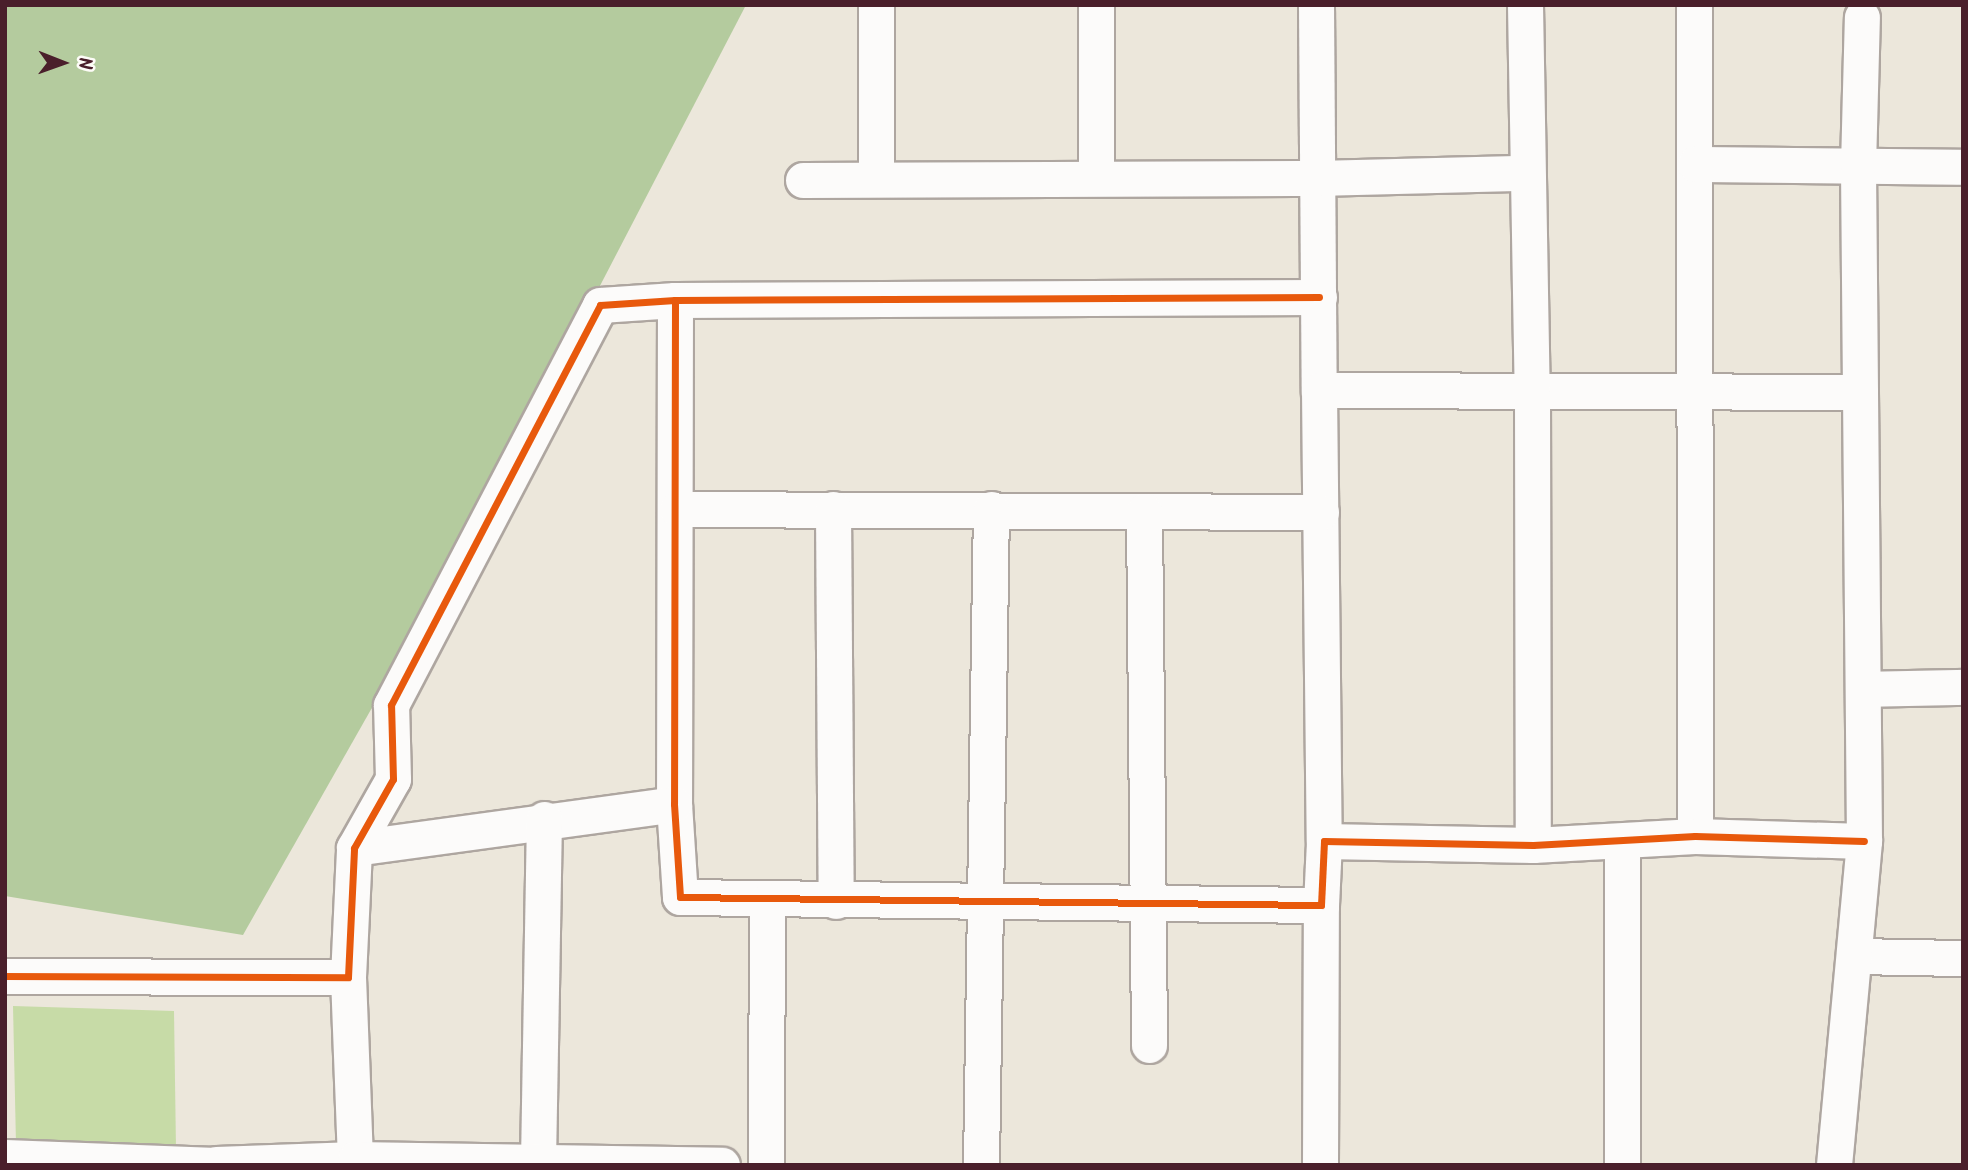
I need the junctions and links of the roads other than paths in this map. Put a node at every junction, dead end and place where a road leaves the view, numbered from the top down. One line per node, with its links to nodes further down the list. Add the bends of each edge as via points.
1 (876, 5): 13 (street)
2 (1096, 5): 11 (street)
3 (1316, 5): 12 (street)
4 (1525, 5): 10 (street)
5 (1694, 5): 7 (street)
6 (1862, 17): 8 (street)
7 (1695, 164): 8 (street); 19 (street)
8 (1858, 166): 9 (street); 20 (street)
9 (1963, 167)
10 (1526, 173): 12 (street); 18 (street)
11 (1096, 176): 12 (street); 13 (street)
12 (1316, 178): 15 (street)
13 (876, 179): 14 (street)
14 (803, 180)
15 (1319, 297): 16 (street); 17 (street)
16 (675, 300): 21 (street); 35 (street, via 600,305 391,705 393,779)
17 (1318, 390): 18 (street); 25 (street)
18 (1532, 391): 19 (street); 34 (street)
19 (1691, 391): 20 (street); 30 (street)
20 (1860, 391): 27 (street)
21 (677, 509): 22 (street); 28 (street)
22 (833, 509): 23 (street); 37 (street)
23 (991, 509): 24 (street); 39 (street)
24 (1144, 511): 25 (street); 38 (street)
25 (1321, 512): 31 (street)
26 (1963, 687): 27 (street)
27 (1864, 689): 32 (street)
28 (674, 804): 29 (street); 36 (street, via 680,897)
29 (544, 819): 35 (street); 48 (street)
30 (1695, 836): 32 (street); 33 (street)
31 (1324, 841): 34 (street); 40 (street)
32 (1864, 841): 41 (street)
33 (1622, 843): 34 (street); 54 (street)
34 (1533, 845)
35 (354, 848): 44 (street)
36 (766, 901): 37 (street); 51 (street)
37 (836, 901): 39 (street)
38 (1148, 901): 39 (street); 40 (street); 45 (street)
39 (982, 903): 52 (street)
40 (1321, 905): 53 (street)
41 (1855, 956): 42 (street); 55 (street)
42 (1963, 958)
43 (5, 976): 44 (street)
44 (348, 976): 47 (street)
45 (1149, 1045)
46 (5, 1157): 49 (street)
47 (355, 1159): 48 (street); 49 (street)
48 (538, 1161): 50 (street)
49 (216, 1165)
50 (722, 1165)
51 (766, 1165)
52 (981, 1165)
53 (1320, 1165)
54 (1622, 1165)
55 (1834, 1165)

